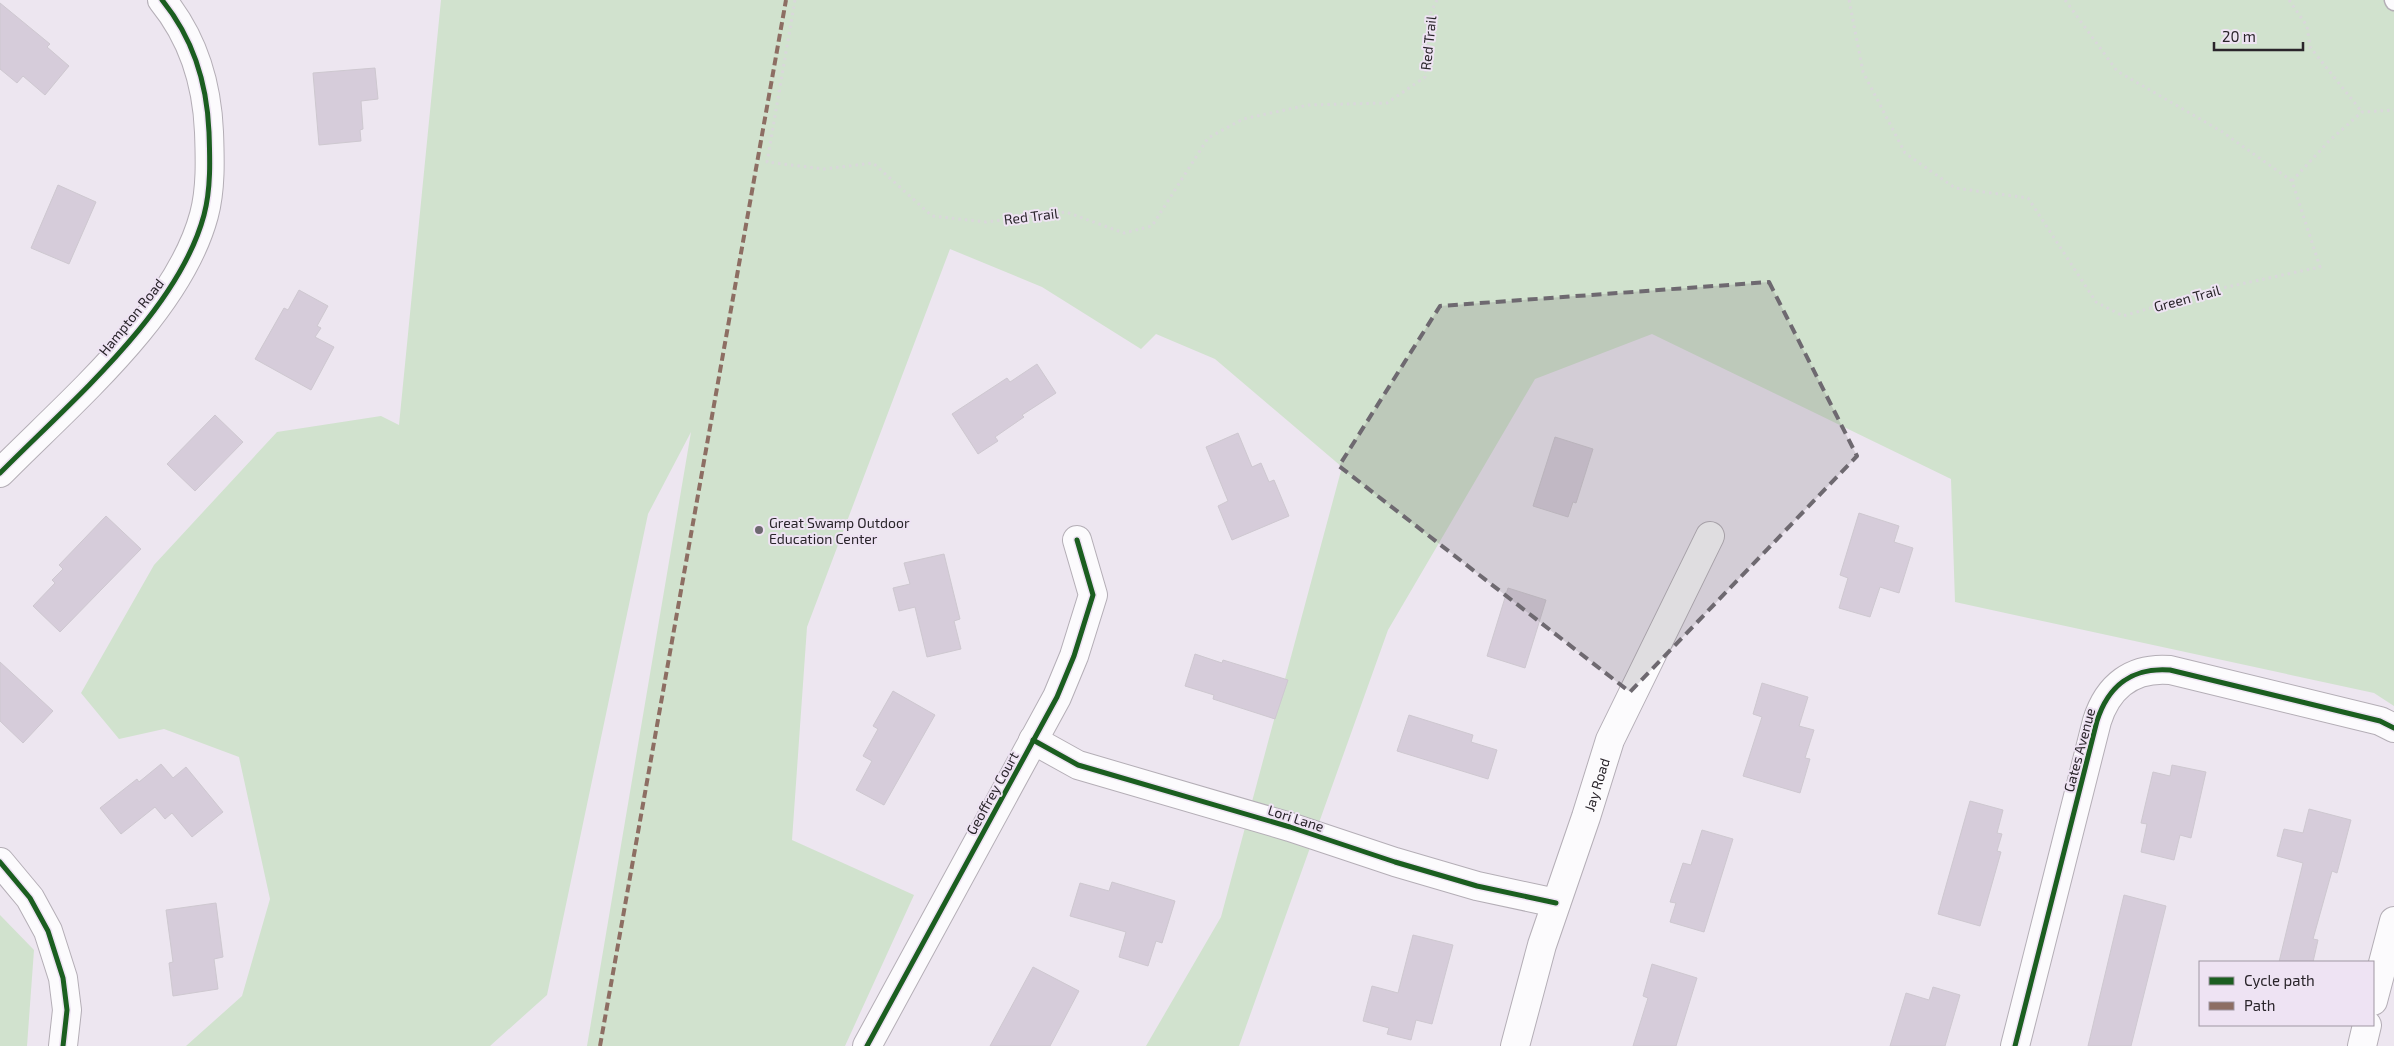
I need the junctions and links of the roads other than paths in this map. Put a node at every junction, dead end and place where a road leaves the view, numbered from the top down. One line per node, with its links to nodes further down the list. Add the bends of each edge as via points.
1 (162, 0): 2 (street, Hampton Road, via 190,46 203,80 211,165 204,214 186,263 163,300 103,368)
2 (0, 472)
3 (1710, 536): 8 (street, Jay Road, via 1616,724)
4 (1076, 540): 6 (street, Geoffrey Court, via 1093,595 1058,697)
5 (2394, 728): 15 (street, Gates Avenue, via 2380,721 2170,670 2140,672 2113,690 2102,704 2097,721)
6 (1033, 740): 8 (street, Lori Lane, via 1078,765 1477,886); 13 (street, Geoffrey Court)
7 (0, 862): 12 (street, via 30,898 48,931 63,978 67,1010)
8 (1556, 903): 14 (street, Jay Road)
9 (2394, 921): 10 (street)
10 (2374, 997)
11 (2367, 1026): 16 (street)
12 (63, 1046)
13 (867, 1046)
14 (1515, 1046)
15 (2016, 1046)
16 (2362, 1046)

